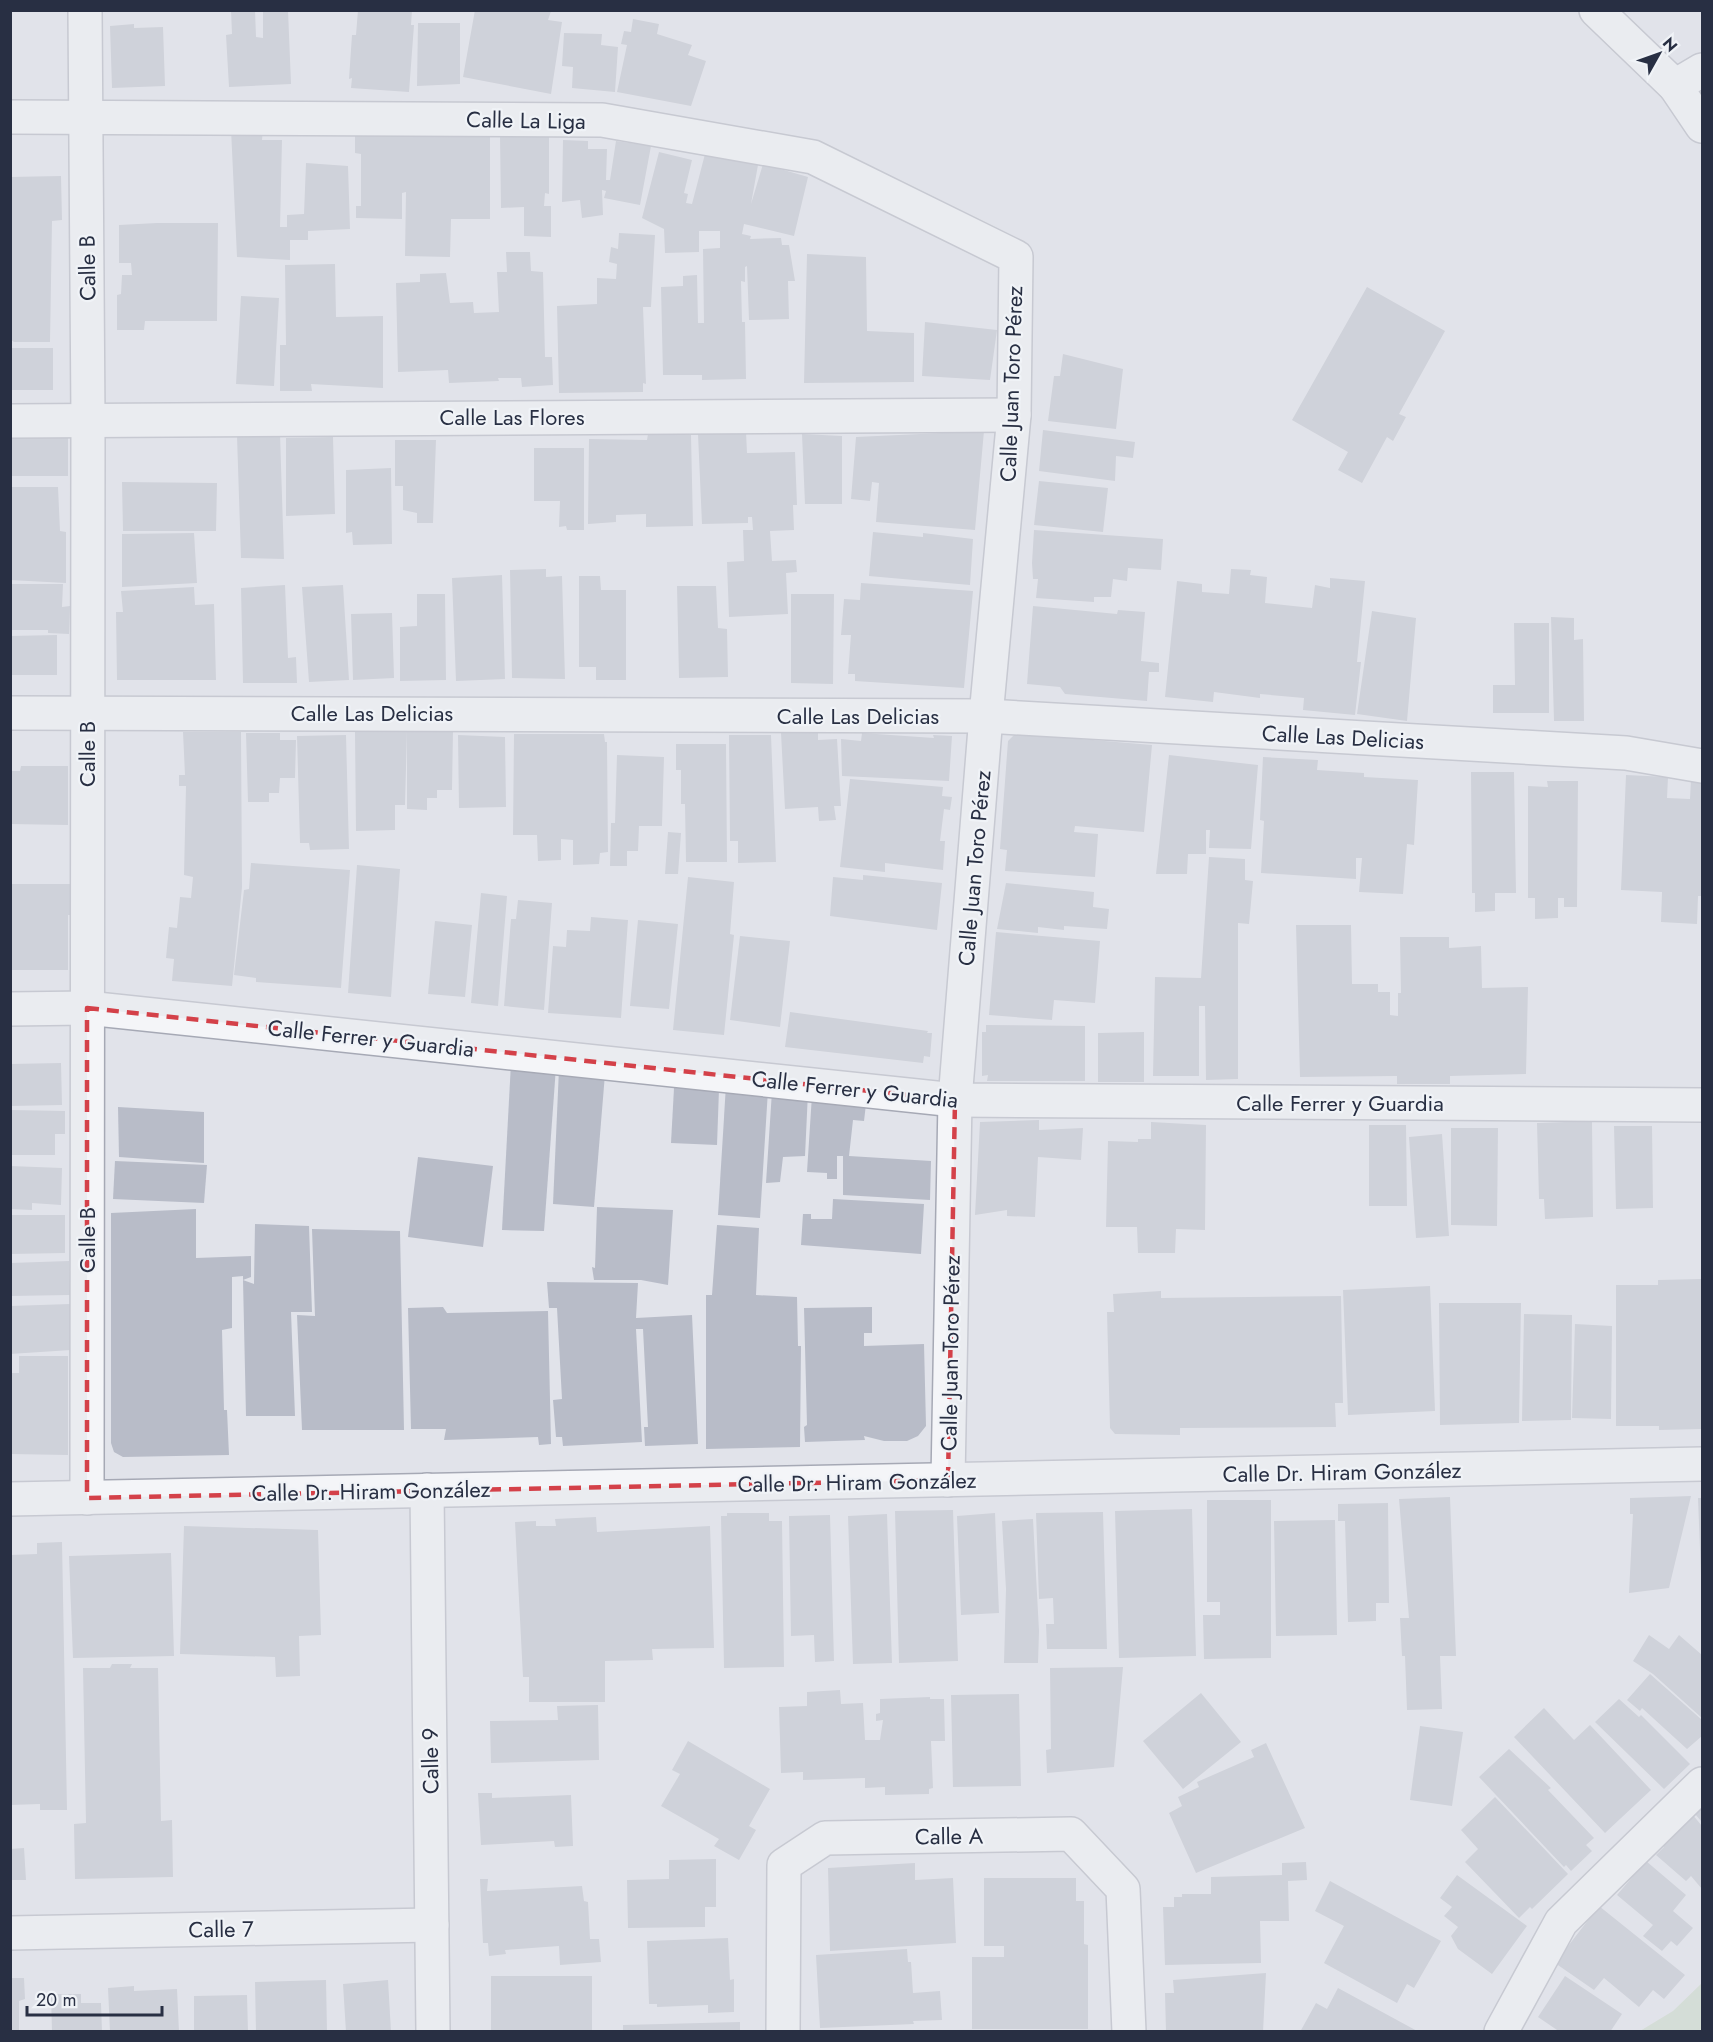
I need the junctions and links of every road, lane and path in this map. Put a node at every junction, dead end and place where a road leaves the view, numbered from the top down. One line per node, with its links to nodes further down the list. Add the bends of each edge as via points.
1 (85, 10): 5 (street, Calle B)
2 (1596, 10): 4 (street)
3 (1702, 70): 4 (street)
4 (1675, 86): 7 (street)
5 (85, 115): 6 (street, Calle La Liga); 8 (street, Calle La Liga, via 602,120 813,157); 10 (street, Calle B)
6 (10, 117)
7 (1702, 126)
8 (1016, 257): 9 (street, Calle Juan Toro Pérez)
9 (1014, 415): 10 (street, Calle Las Flores); 14 (street, Calle Juan Toro Pérez)
10 (88, 419): 11 (street, Calle Las Flores); 12 (street, Calle B)
11 (10, 421)
12 (87, 711): 13 (street, Calle Las Delicias); 14 (street, Calle Las Delicias); 16 (street, Calle B)
13 (10, 712)
14 (986, 716): 15 (street, Calle Las Delicias, via 1626,753); 18 (street, Calle Juan Toro Pérez)
15 (1702, 765)
16 (87, 1008): 17 (street, Calle Ferrer y Guardia); 18 (street, Calle Ferrer y Guardia); 23 (street, Calle B)
17 (10, 1009)
18 (955, 1100): 19 (street, Calle Ferrer y Guardia); 21 (street, Calle Juan Toro Pérez)
19 (1702, 1105)
20 (1702, 1464): 21 (street, Calle Dr. Hiram González)
21 (948, 1480): 22 (street, Calle Dr. Hiram González)
22 (427, 1490): 23 (street, Calle Dr. Hiram González); 26 (street, Calle 9)
23 (87, 1497): 24 (street, Calle Dr. Hiram González)
24 (10, 1499)
25 (1702, 1784): 31 (street, via 1561,1922)
26 (432, 1925): 27 (street, Calle 7); 28 (street, Calle 9)
27 (10, 1933)
28 (433, 2031)
29 (783, 2031): 30 (street, Calle A, via 784,1865 825,1838 1071,1834 1123,1889)
30 (1129, 2031)
31 (1501, 2031)

